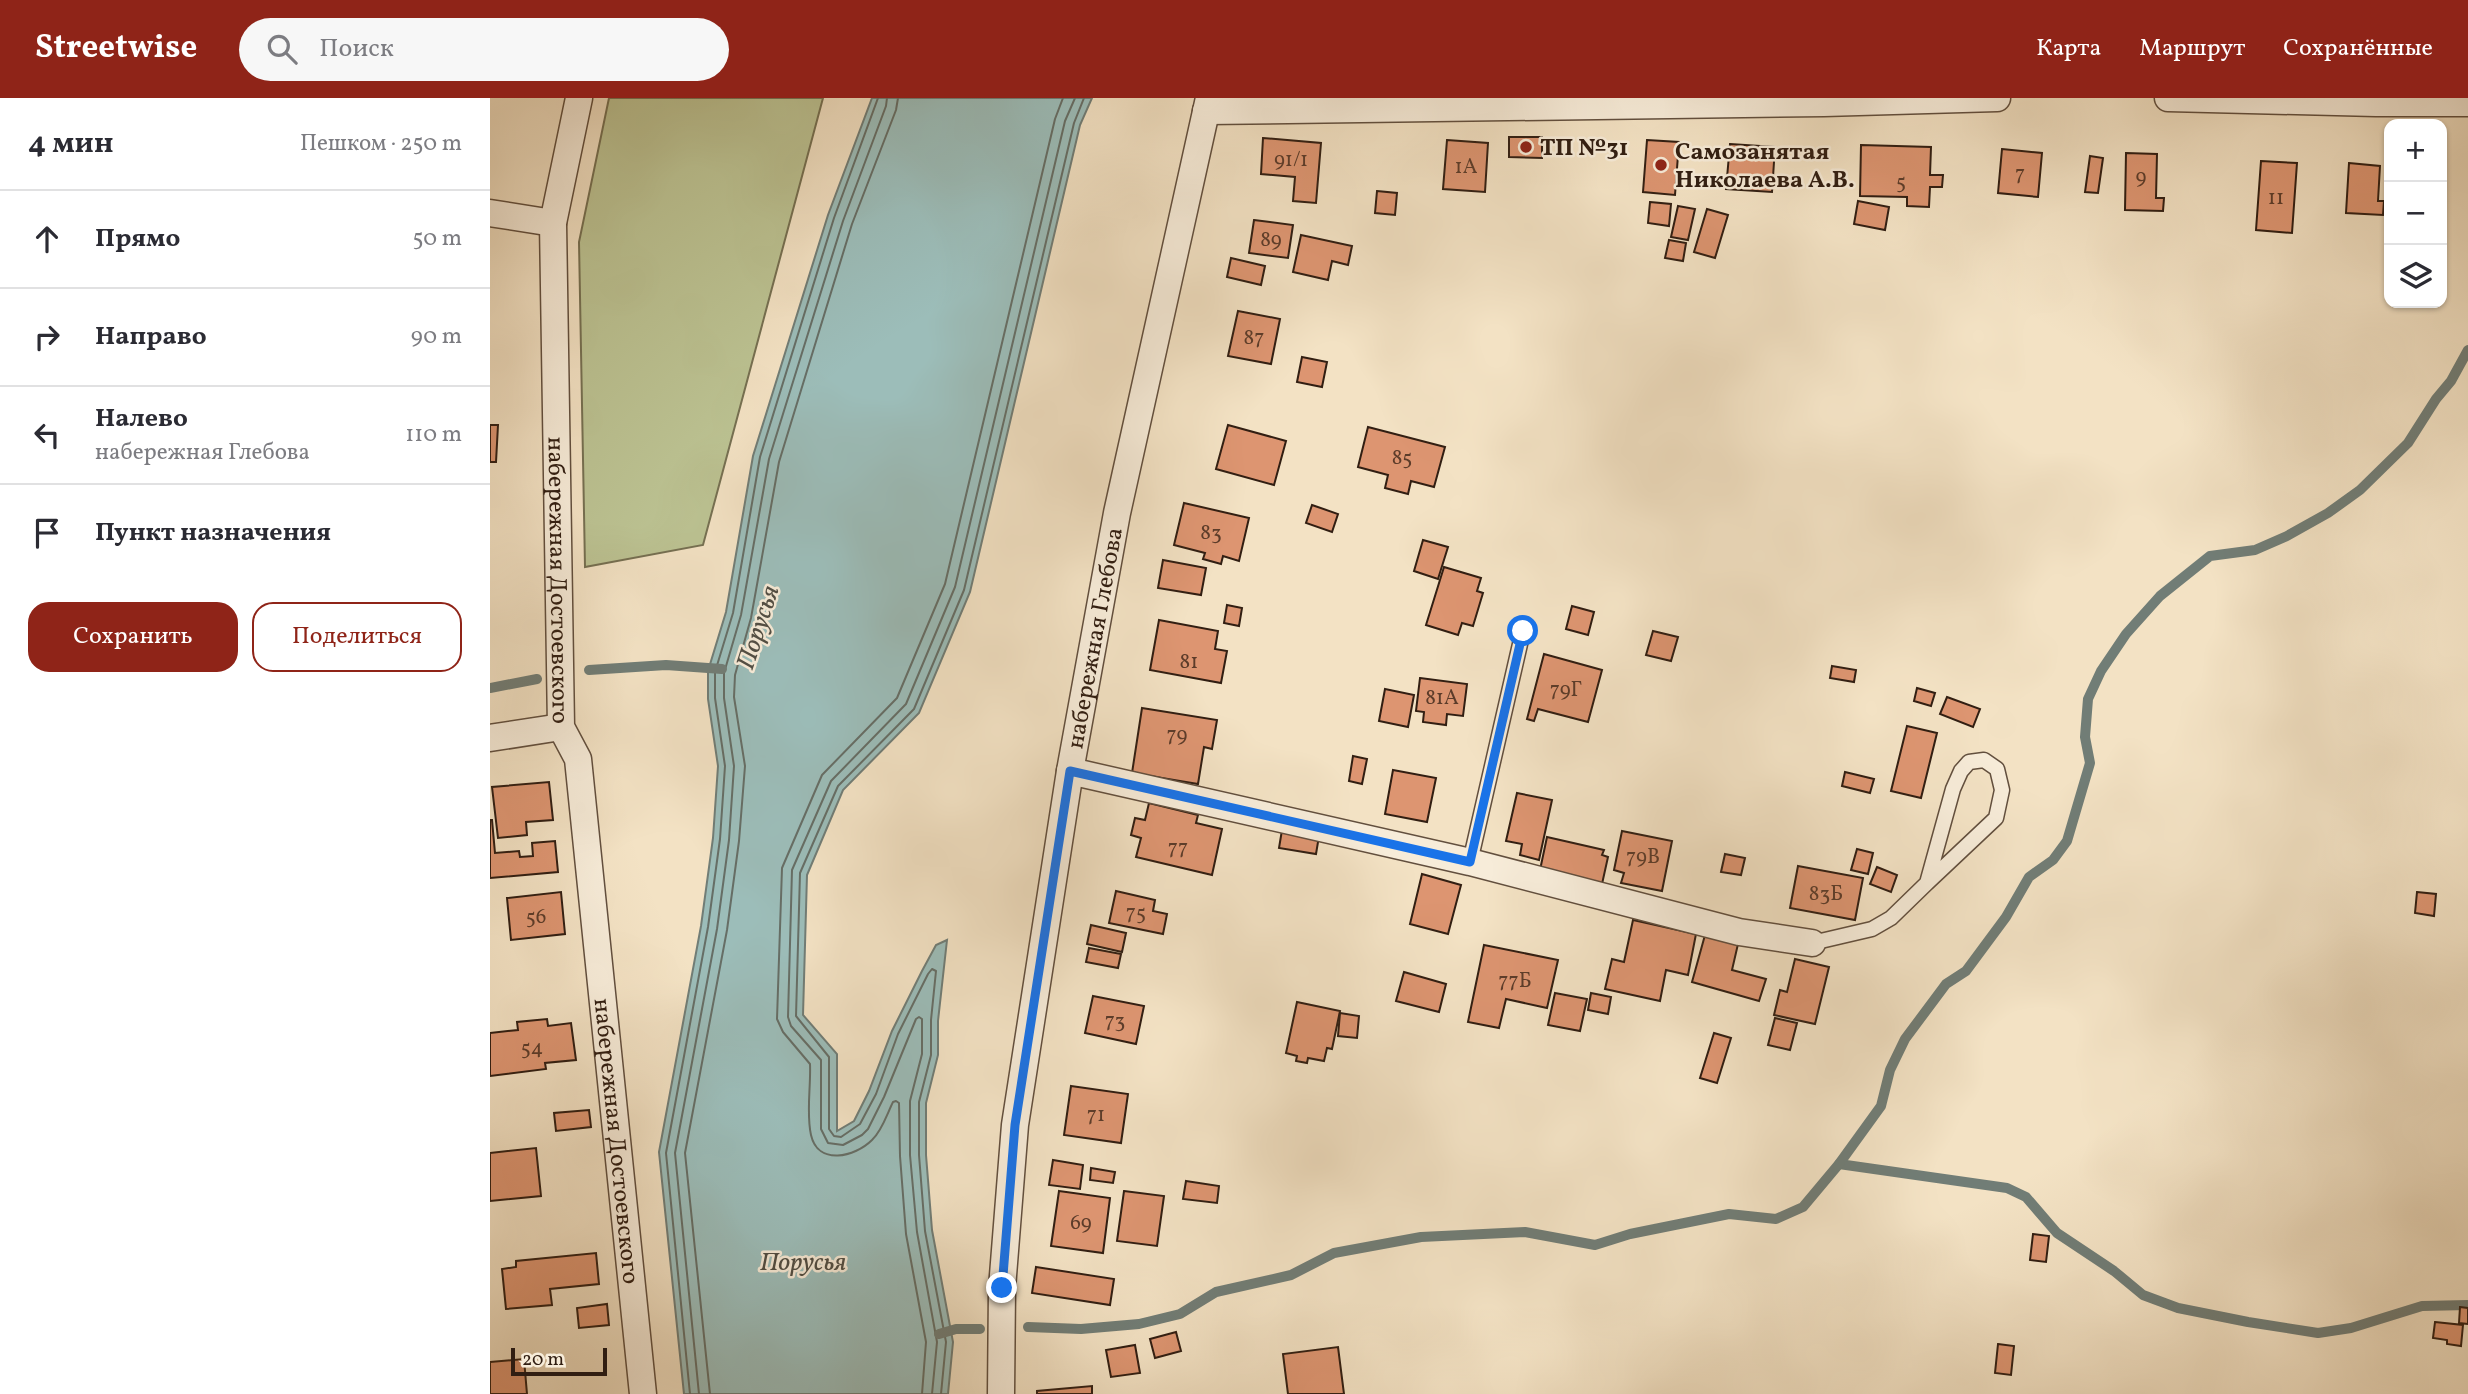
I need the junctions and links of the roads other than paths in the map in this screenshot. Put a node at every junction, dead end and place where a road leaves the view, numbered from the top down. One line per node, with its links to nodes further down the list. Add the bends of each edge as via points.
1 (579, 98): 7 (street, набережная Достоевского)
2 (1997, 98): 5 (street)
3 (2168, 98): 4 (street)
4 (2468, 103)
5 (1207, 105): 11 (street, набережная Глебова, via 1117,513)
6 (490, 213): 7 (street)
7 (553, 223): 9 (street, набережная Достоевского)
8 (1523, 631): 12 (lane)
9 (561, 727): 10 (street); 15 (street, набережная Достоевского, via 578,759)
10 (490, 738)
11 (1070, 771): 12 (street); 16 (street, набережная Глебова, via 1015,1125 1002,1288)
12 (1470, 862): 14 (street, via 1739,932)
13 (1927, 883): 13 (lane, via 1996,818 2002,790 1997,769 1984,760 1969,762 1961,771); 14 (lane, via 1891,918 1872,929)
14 (1812, 943)
15 (643, 1394)
16 (1000, 1394)

